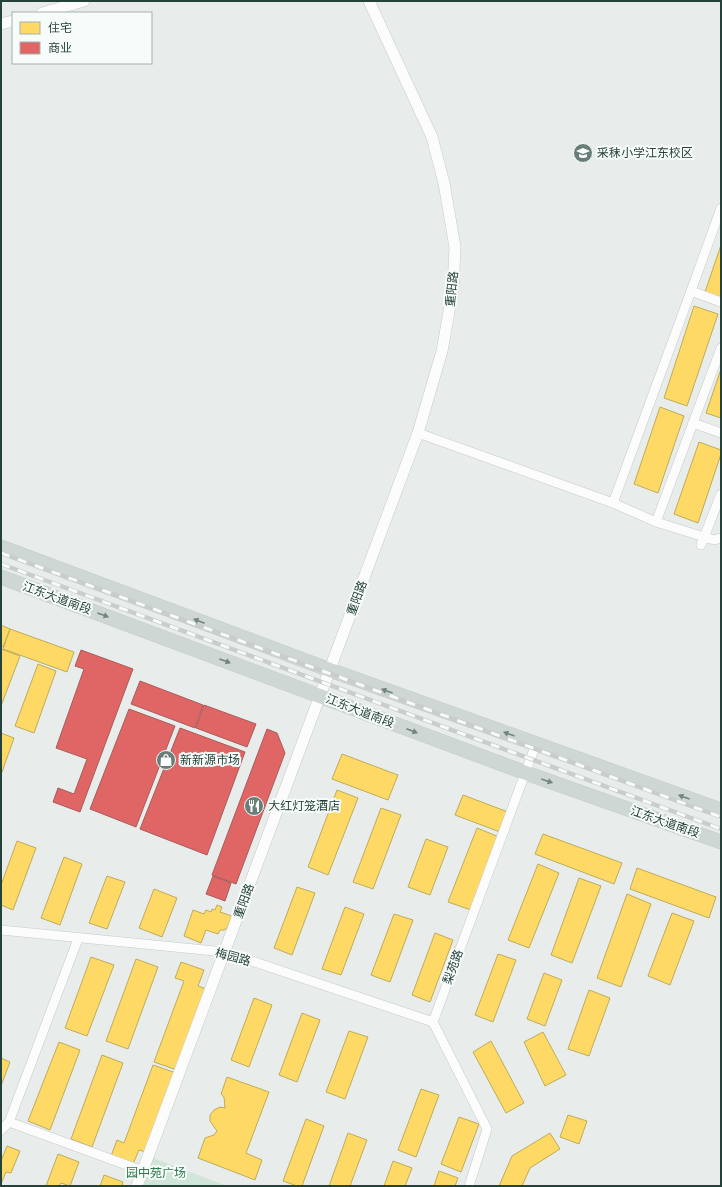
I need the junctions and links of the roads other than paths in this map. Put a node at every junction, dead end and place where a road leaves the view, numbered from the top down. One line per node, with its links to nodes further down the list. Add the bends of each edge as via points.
1 (84, 1): 3 (street)
2 (369, 1): 12 (street, 重阳路, via 432,138 444,183 454,247 453,290 442,352)
3 (46, 12)
4 (12, 21): 5 (street)
5 (1, 24)
6 (721, 208): 7 (street)
7 (690, 291): 8 (street); 14 (street)
8 (721, 302)
9 (721, 348): 10 (street)
10 (693, 423): 11 (street); 15 (street)
11 (721, 432)
12 (418, 433): 14 (street); 20 (street, 重阳路)
13 (721, 494): 17 (street)
14 (613, 502): 15 (street)
15 (656, 522): 17 (street)
16 (721, 538): 17 (street)
17 (702, 541)
18 (1, 547): 20 (main road, one-way to 18)
19 (1, 577): 21 (main road, 江东大道南段, one-way to 21)
20 (330, 670): 21 (street, 重阳路); 22 (main road, one-way to 20)
21 (320, 696): 23 (main road, 江东大道南段, one-way to 23); 28 (street, 重阳路)
22 (536, 744): 23 (street, 梨苑路); 24 (main road, one-way to 22)
23 (526, 773): 25 (main road, 江东大道南段, one-way to 25); 29 (street, 梨苑路)
24 (721, 810)
25 (721, 842)
26 (1, 930): 27 (street, 梅园路)
27 (78, 939): 28 (street, 梅园路); 30 (street)
28 (225, 952): 29 (street, 梅园路); 32 (street, 重阳路)
29 (433, 1022): 34 (street, via 487,1129)
30 (9, 1122): 31 (street); 32 (street)
31 (1, 1130)
32 (143, 1171): 33 (street, 重阳路)
33 (137, 1186)
34 (469, 1186)

